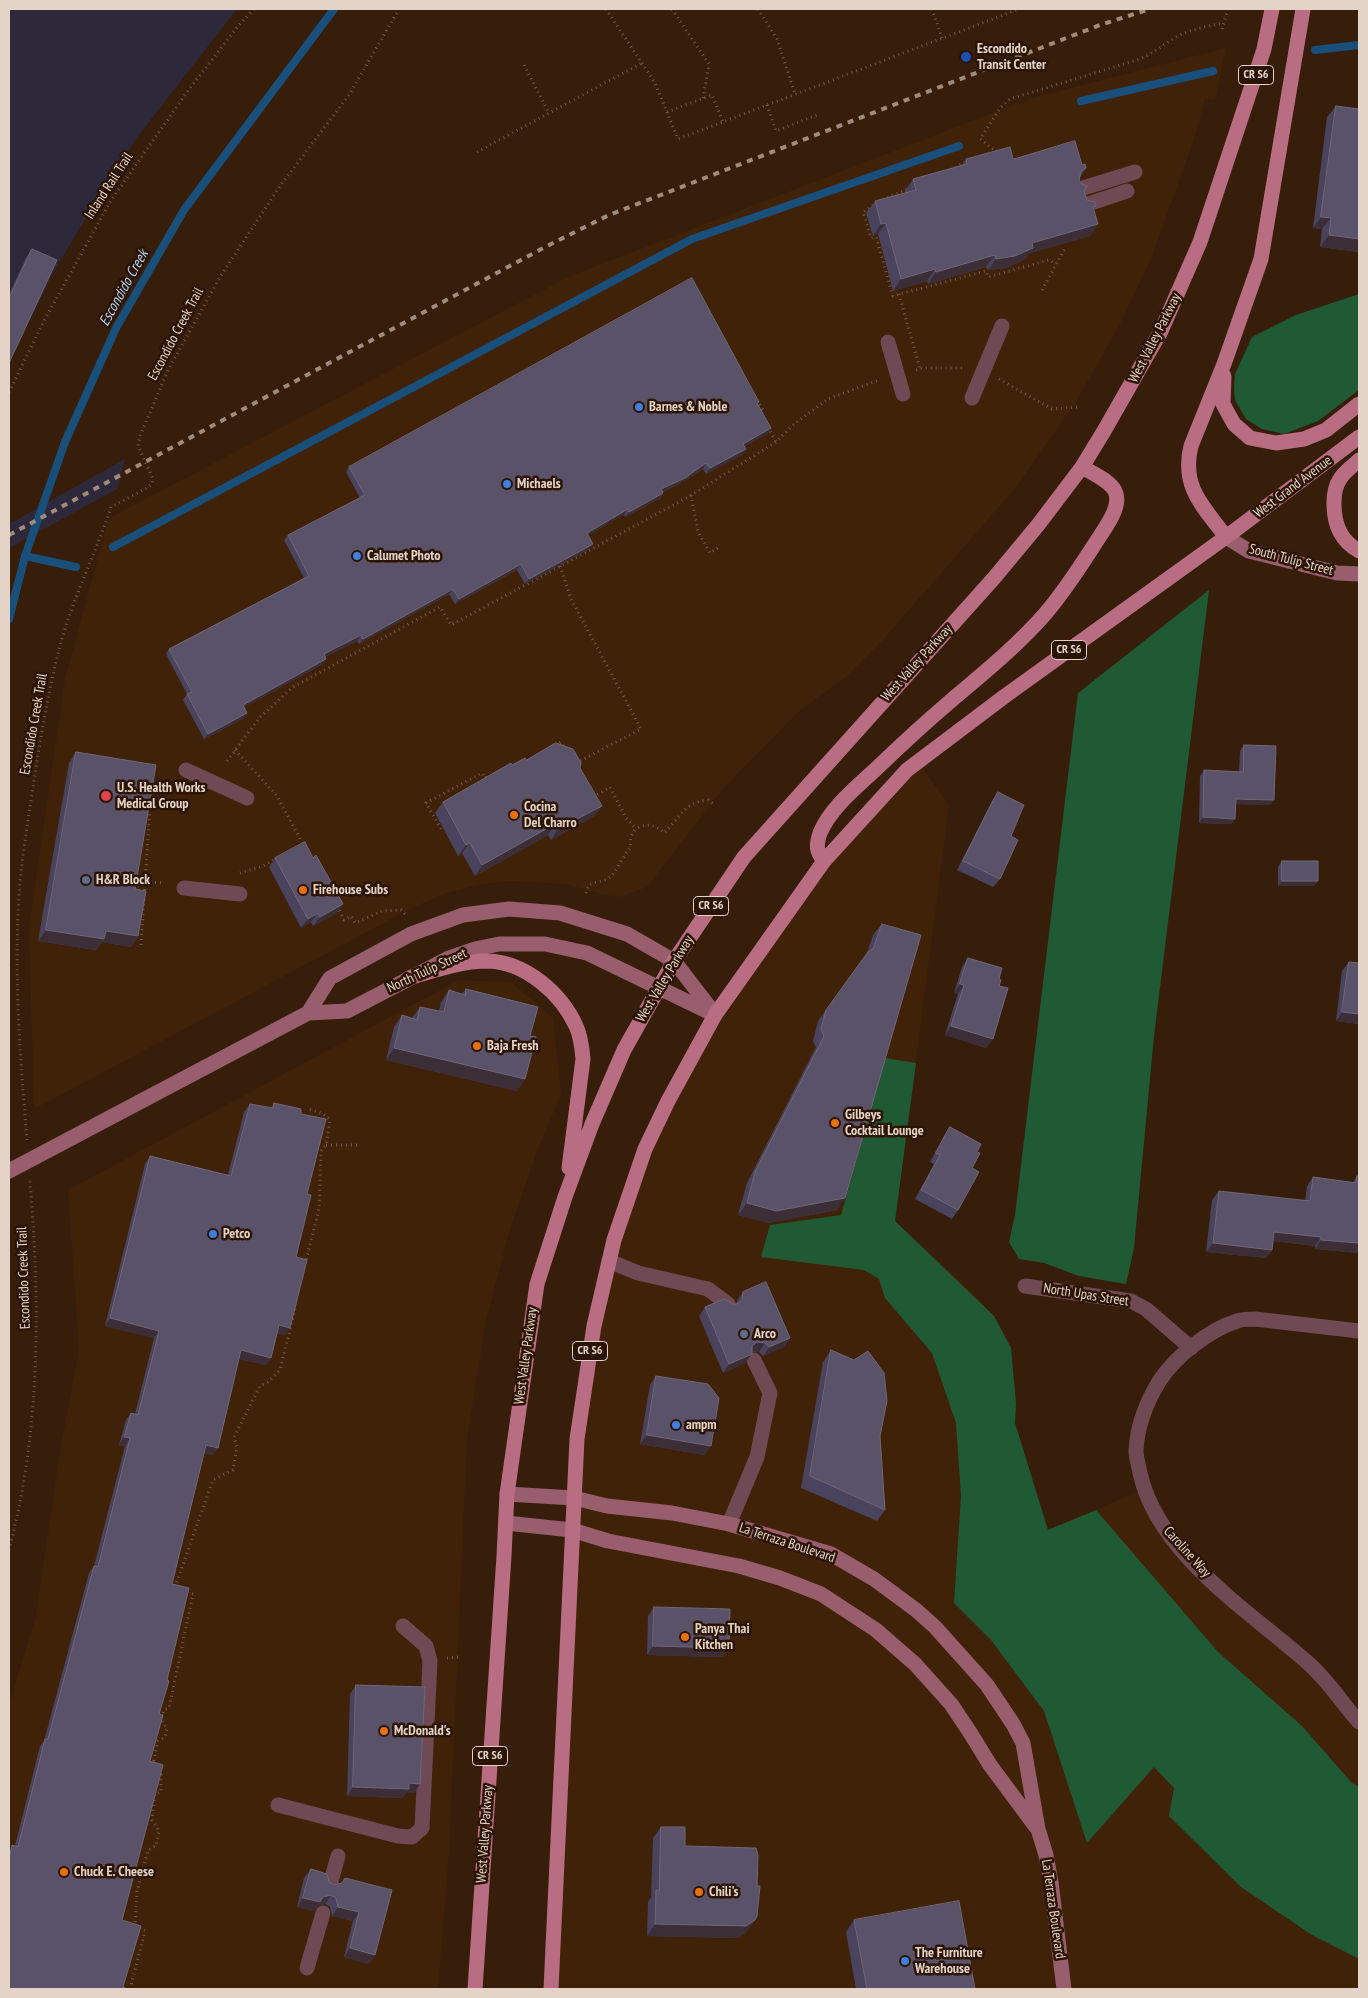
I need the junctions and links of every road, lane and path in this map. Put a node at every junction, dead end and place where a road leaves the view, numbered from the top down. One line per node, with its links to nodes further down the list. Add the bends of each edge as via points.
1 (254, 9): 42 (path, Inland Rail Trail, via 187,92 110,202)
2 (399, 9): 87 (path, Escondido Creek Trail, via 349,95 280,186 220,277 181,345 140,436 138,446 153,479 152,484 111,507 64,634 43,722 19,894)
3 (606, 9): 14 (path)
4 (672, 9): 17 (path, via 709,64)
5 (758, 9): 16 (path, via 777,39)
6 (932, 9): 13 (path)
7 (1019, 9): 13 (path)
8 (1228, 9): 11 (path)
9 (1272, 9): 51 (main road, West Valley Parkway / CR S6, via 1264,49 1200,242 1161,331)
10 (1304, 9): 38 (main road, via 1261,259)
11 (1224, 23): 12 (path); 24 (path, via 1188,32 1137,60 1010,99 980,139 998,152)
12 (1222, 29)
13 (942, 38): 16 (path)
14 (642, 63): 19 (path); 20 (path)
15 (524, 65): 20 (path)
16 (795, 94): 18 (path)
17 (703, 99): 19 (path); 22 (path, via 712,96)
18 (767, 105): 21 (path, via 776,130); 22 (path)
19 (667, 112): 22 (path, via 678,139)
20 (549, 113): 23 (path)
21 (817, 115)
22 (723, 122)
23 (477, 152)
24 (989, 154)
25 (972, 159): 26 (path)
26 (948, 172)
27 (1135, 172): 29 (street)
28 (912, 187): 35 (path, via 888,196 863,212 871,238 876,237 893,296)
29 (1080, 189)
30 (1127, 191): 31 (street)
31 (1085, 205)
32 (1065, 248): 33 (path)
33 (1056, 264): 34 (path); 35 (path, via 1049,260 988,277 986,271)
34 (1042, 290)
35 (899, 294): 39 (path)
36 (1002, 326): 40 (street)
37 (888, 342): 41 (street)
38 (1224, 364): 46 (main road, via 1223,404 1234,424 1250,438 1276,443 1304,439 1326,430); 53 (main road, via 1190,446 1188,475 1192,489)
39 (920, 369): 40 (path, via 967,368); 41 (path)
40 (982, 374): 45 (street); 47 (path, via 1005,381 1052,409)
41 (897, 375): 44 (street); 49 (path, via 828,399)
42 (9, 392)
43 (754, 394): 49 (path)
44 (903, 394)
45 (972, 398)
46 (1359, 404)
47 (1078, 407)
48 (1359, 437): 53 (main road, West Grand Avenue / CR S6)
49 (776, 442): 52 (path)
50 (1359, 460): 55 (main road, via 1340,479 1335,511 1339,532)
51 (1082, 467): 72 (main road, via 1108,483 1116,492 1117,503 1108,524 1046,613 830,815 816,848); 79 (main road, West Valley Parkway / CR S6, via 994,578 744,856)
52 (691, 495): 54 (path, via 698,532 710,553); 56 (path)
53 (1226, 537): 57 (street, South Tulip Street, via 1248,551 1338,573); 72 (main road, CR S6, via 918,760)
54 (718, 548)
55 (1359, 551)
56 (560, 566): 59 (path, via 451,625 440,607 293,687 260,717); 62 (path, via 571,599 641,728)
57 (1359, 574)
58 (553, 746): 60 (path, via 561,742)
59 (235, 750): 61 (path); 71 (path, via 277,796)
60 (565, 750)
61 (227, 761)
62 (573, 765)
63 (186, 770): 66 (street)
64 (492, 774): 69 (path, via 485,778 482,773 426,803)
65 (151, 788): 78 (path)
66 (247, 798)
67 (591, 798): 70 (path, via 610,787 626,818)
68 (715, 805): 70 (path, via 705,800 686,808 664,833 659,827 648,824)
69 (441, 829)
70 (636, 829): 74 (path, via 615,873 589,885)
71 (308, 853)
72 (824, 861): 83 (main road, CR S6)
73 (184, 888): 75 (street)
74 (586, 893)
75 (240, 894)
76 (335, 904): 77 (path, via 344,920 351,916 355,922 388,910 402,910)
77 (406, 915)
78 (141, 945)
79 (674, 962): 81 (main road, West Valley Parkway / CR S6); 82 (street, via 627,934 560,913 509,909 463,915 410,934 330,978); 83 (street)
80 (410, 978): 81 (street, North Tulip Street, via 475,949 499,944 545,944 587,953); 82 (street, North Tulip Street, via 348,1011); 88 (main road, via 470,962 504,963 533,976 564,1007 578,1032 583,1059)
81 (659, 989): 83 (street, North Tulip Street); 88 (main road, West Valley Parkway / CR S6, via 624,1050)
82 (308, 1013): 87 (street, North Tulip Street)
83 (715, 1015): 89 (main road, CR S6, via 645,1149)
84 (307, 1108): 85 (path, via 330,1120)
85 (326, 1145): 86 (path); 90 (path, via 321,1151 319,1209)
86 (359, 1145)
87 (20, 1165): 102 (path, Escondido Creek Trail, via 35,1247 36,1379 18,1513)
88 (565, 1197): 97 (main road, West Valley Parkway / CR S6, via 537,1284)
89 (609, 1261): 93 (street, via 638,1272 708,1289); 98 (main road, CR S6, via 594,1326 581,1411)
90 (305, 1266)
91 (1025, 1286): 95 (street, North Upas Street, via 1131,1301 1146,1309)
92 (296, 1304): 103 (path, via 280,1370 260,1386 234,1437 237,1447 233,1470 213,1480)
93 (728, 1304)
94 (1359, 1331): 95 (street, Caroline Way, via 1255,1319 1238,1320)
95 (1190, 1348): 106 (street, Caroline Way, via 1169,1366 1151,1395 1140,1424 1136,1452 1144,1489 1162,1526 1194,1563 1310,1664)
96 (754, 1360): 100 (street, via 770,1393 758,1457)
97 (507, 1494): 98 (street, La Terraza Boulevard); 99 (main road, West Valley Parkway / CR S6)
98 (574, 1498): 100 (street, La Terraza Boulevard); 101 (main road, CR S6)
99 (506, 1523): 101 (street, La Terraza Boulevard); 114 (main road, West Valley Parkway / CR S6)
100 (729, 1524): 108 (street, La Terraza Boulevard, via 830,1554 896,1594 936,1627 987,1685 1023,1743)
101 (572, 1530): 108 (street, La Terraza Boulevard, via 608,1541 739,1566 780,1578 828,1599 876,1630 915,1664 951,1704 990,1765); 115 (main road, CR S6)
102 (9, 1550)
103 (175, 1588)
104 (184, 1591): 113 (path, via 193,1594 169,1708 164,1710 161,1720 167,1728 165,1737 158,1742 153,1763 161,1775 152,1820 159,1831 156,1846 148,1850 138,1892 135,1926 145,1931)
105 (403, 1626): 107 (street, via 426,1646 430,1661 422,1828 412,1837 398,1836)
106 (1359, 1722)
107 (278, 1805)
108 (1038, 1829): 116 (street, La Terraza Boulevard, via 1051,1882)
109 (338, 1856): 110 (street)
110 (330, 1885)
111 (322, 1913): 112 (street)
112 (307, 1968)
113 (130, 1989)
114 (475, 1989)
115 (551, 1989)
116 (1064, 1989)

